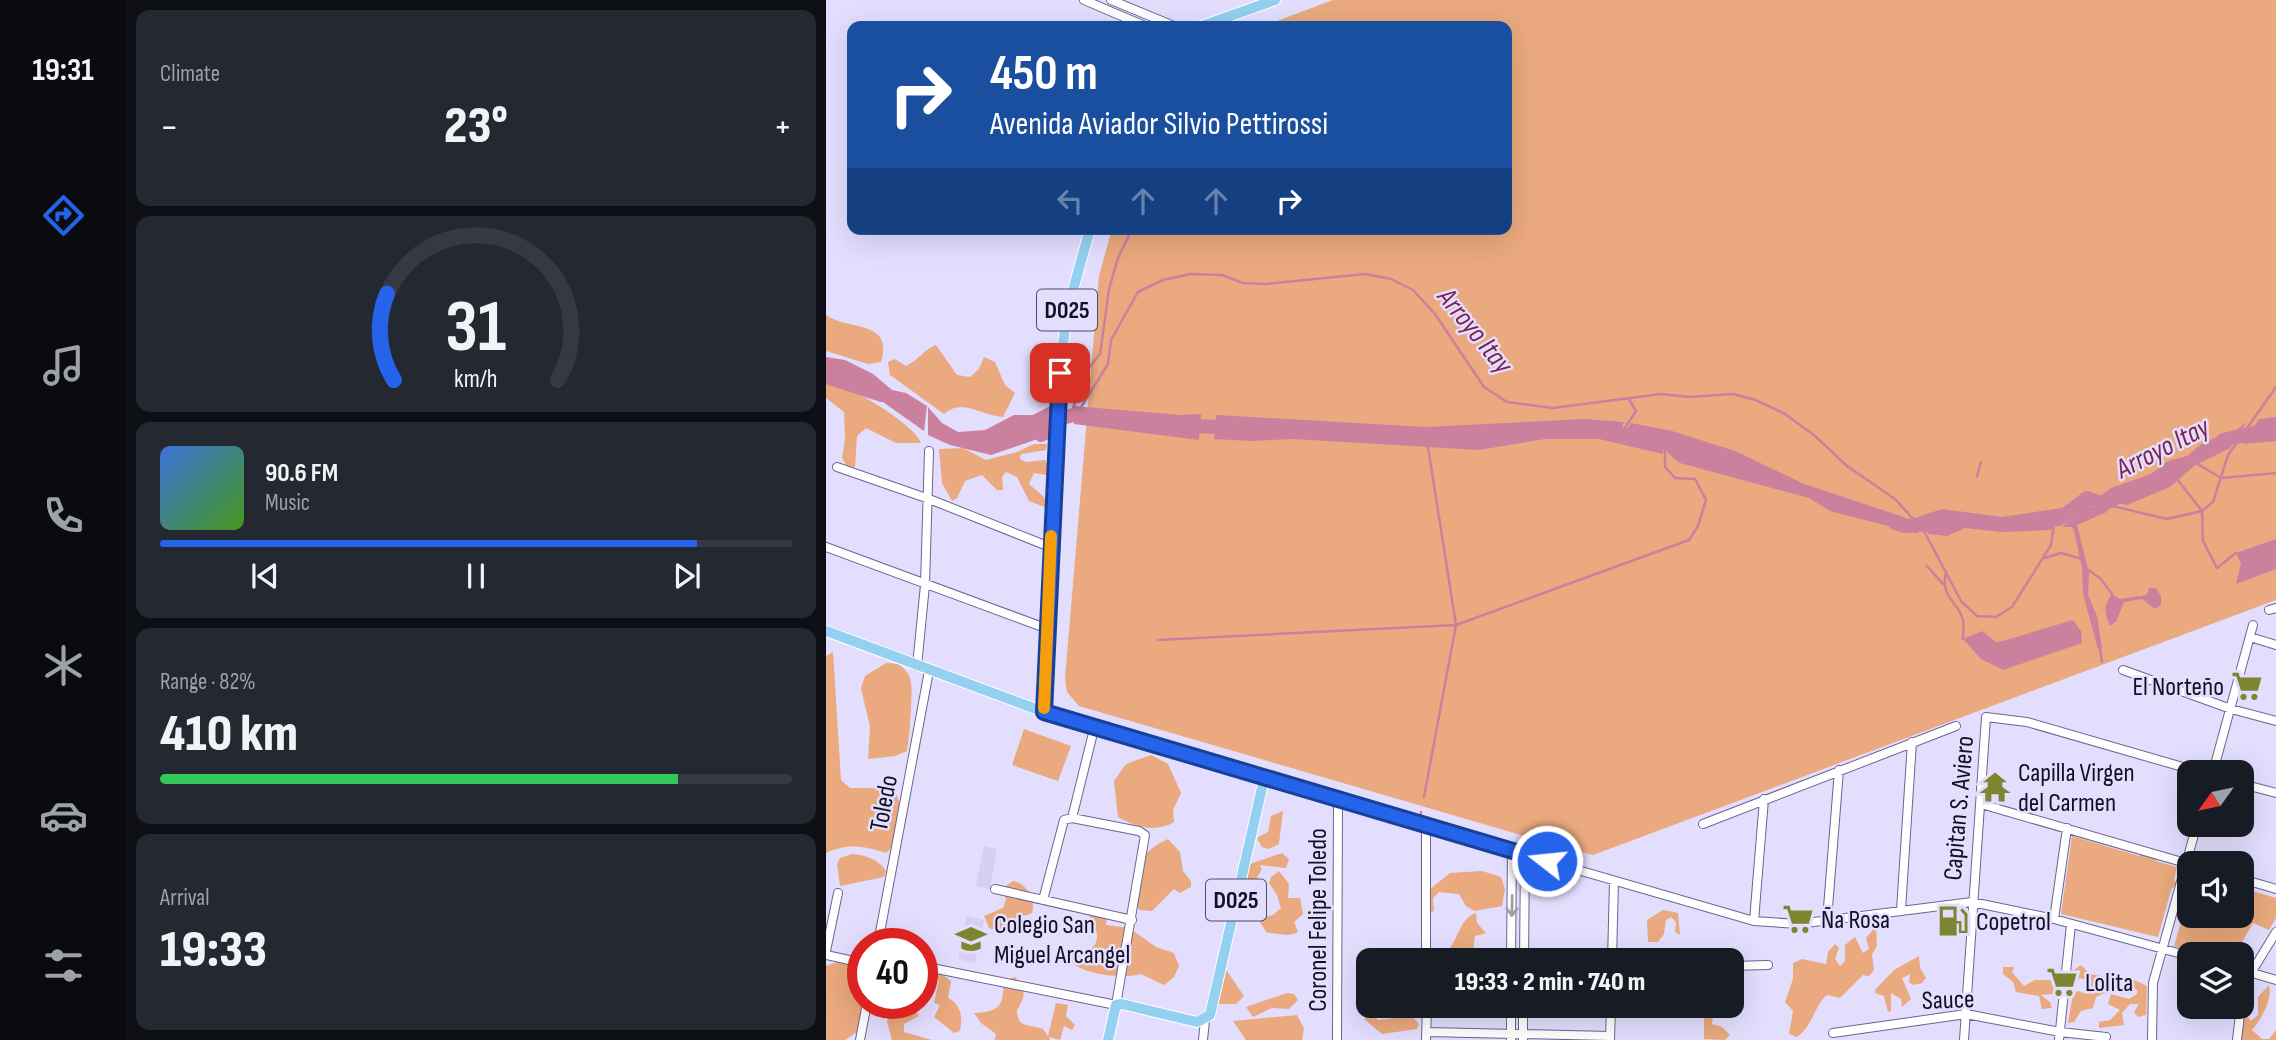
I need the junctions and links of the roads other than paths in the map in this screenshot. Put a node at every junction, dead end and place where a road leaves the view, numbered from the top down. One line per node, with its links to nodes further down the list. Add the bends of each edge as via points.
1 (1084, 0): 4 (street)
2 (1111, 0): 5 (street)
3 (1275, 0): 6 (main road)
4 (1133, 21)
5 (1162, 21)
6 (1216, 21)
7 (1088, 235): 12 (main road, D025, via 1068,308)
8 (929, 451): 10 (street)
9 (837, 467): 10 (street)
10 (929, 499): 12 (street); 13 (street)
11 (826, 547): 13 (street)
12 (1050, 547): 15 (main road, D025)
13 (925, 585): 15 (street); 19 (street)
14 (2253, 625): 17 (street)
15 (1048, 629): 23 (main road, D025)
16 (826, 631): 19 (main road)
17 (2250, 638): 18 (street); 22 (street)
18 (2276, 645)
19 (917, 666): 21 (main road)
20 (2123, 670): 22 (street)
21 (929, 671): 23 (main road); 58 (street, Toledo)
22 (2231, 709): 24 (street); 28 (street)
23 (1044, 712): 26 (main road)
24 (2276, 721)
25 (1956, 726): 27 (street)
26 (1094, 729): 31 (main road); 37 (street)
27 (1912, 742): 30 (street); 52 (street)
28 (2216, 760)
29 (2177, 765): 36 (street, Capitan S. Aviero, via 2027,722 1986,717)
30 (1839, 771): 34 (street); 55 (street)
31 (1264, 779): 35 (street); 82 (main road, D025, via 1210,1015)
32 (2254, 787): 33 (street)
33 (2276, 793)
34 (1764, 799): 38 (street); 56 (street)
35 (1338, 800): 39 (street); 93 (street, Coronel Felipe Toledo)
36 (1981, 804): 40 (street); 51 (street, Capitan S. Aviero)
37 (1072, 818): 49 (street, via 1064,820); 54 (street, via 1145,835)
38 (1703, 824)
39 (1426, 826): 41 (street); 60 (street)
40 (2067, 828): 43 (street); 53 (street)
41 (1513, 851): 42 (street); 61 (street, one-way to 61)
42 (1525, 855): 44 (street); 62 (street)
43 (2177, 860)
44 (1614, 881): 56 (street); 63 (street)
45 (2254, 883): 47 (street)
46 (995, 889): 49 (street)
47 (2276, 889)
48 (838, 893): 65 (street)
49 (1043, 900): 54 (street)
50 (2177, 901): 64 (street)
51 (1972, 902): 52 (street); 53 (street); 75 (street, Capitan S. Aviero)
52 (1902, 910): 55 (street)
53 (2054, 919): 57 (street)
54 (1132, 920): 74 (street)
55 (1827, 920): 56 (street)
56 (1754, 921)
57 (2071, 924): 64 (street); 87 (street)
58 (881, 928)
59 (2276, 932): 68 (street)
60 (1426, 948)
61 (1511, 948)
62 (1524, 948)
63 (1612, 948)
64 (2163, 949): 66 (street); 95 (street, via 2153,983)
65 (826, 953): 67 (street)
66 (2177, 953)
67 (847, 959)
68 (2254, 961)
69 (1768, 965): 70 (street)
70 (1744, 966)
71 (938, 969): 74 (street)
72 (2254, 974): 73 (street)
73 (2276, 981)
74 (1116, 1005): 82 (main road, via 1197,1023); 91 (main road)
75 (1966, 1014): 83 (street, Sauce); 87 (street, Sauce); 94 (street, Capitan S. Aviero)
76 (1427, 1018): 84 (street)
77 (1511, 1018): 85 (street)
78 (1523, 1018): 86 (street)
79 (1611, 1018): 89 (street)
80 (864, 1019): 90 (street)
81 (2240, 1019): 96 (street)
82 (1205, 1020): 92 (street)
83 (1833, 1033)
84 (1427, 1036): 85 (street)
85 (1511, 1036): 86 (street)
86 (1523, 1036): 89 (street)
87 (2060, 1036): 88 (street, Sauce)
88 (2106, 1037)
89 (1610, 1038)
90 (860, 1040)
91 (1108, 1040)
92 (1203, 1040)
93 (1337, 1040)
94 (1964, 1040)
95 (2152, 1040)
96 (2237, 1040)

